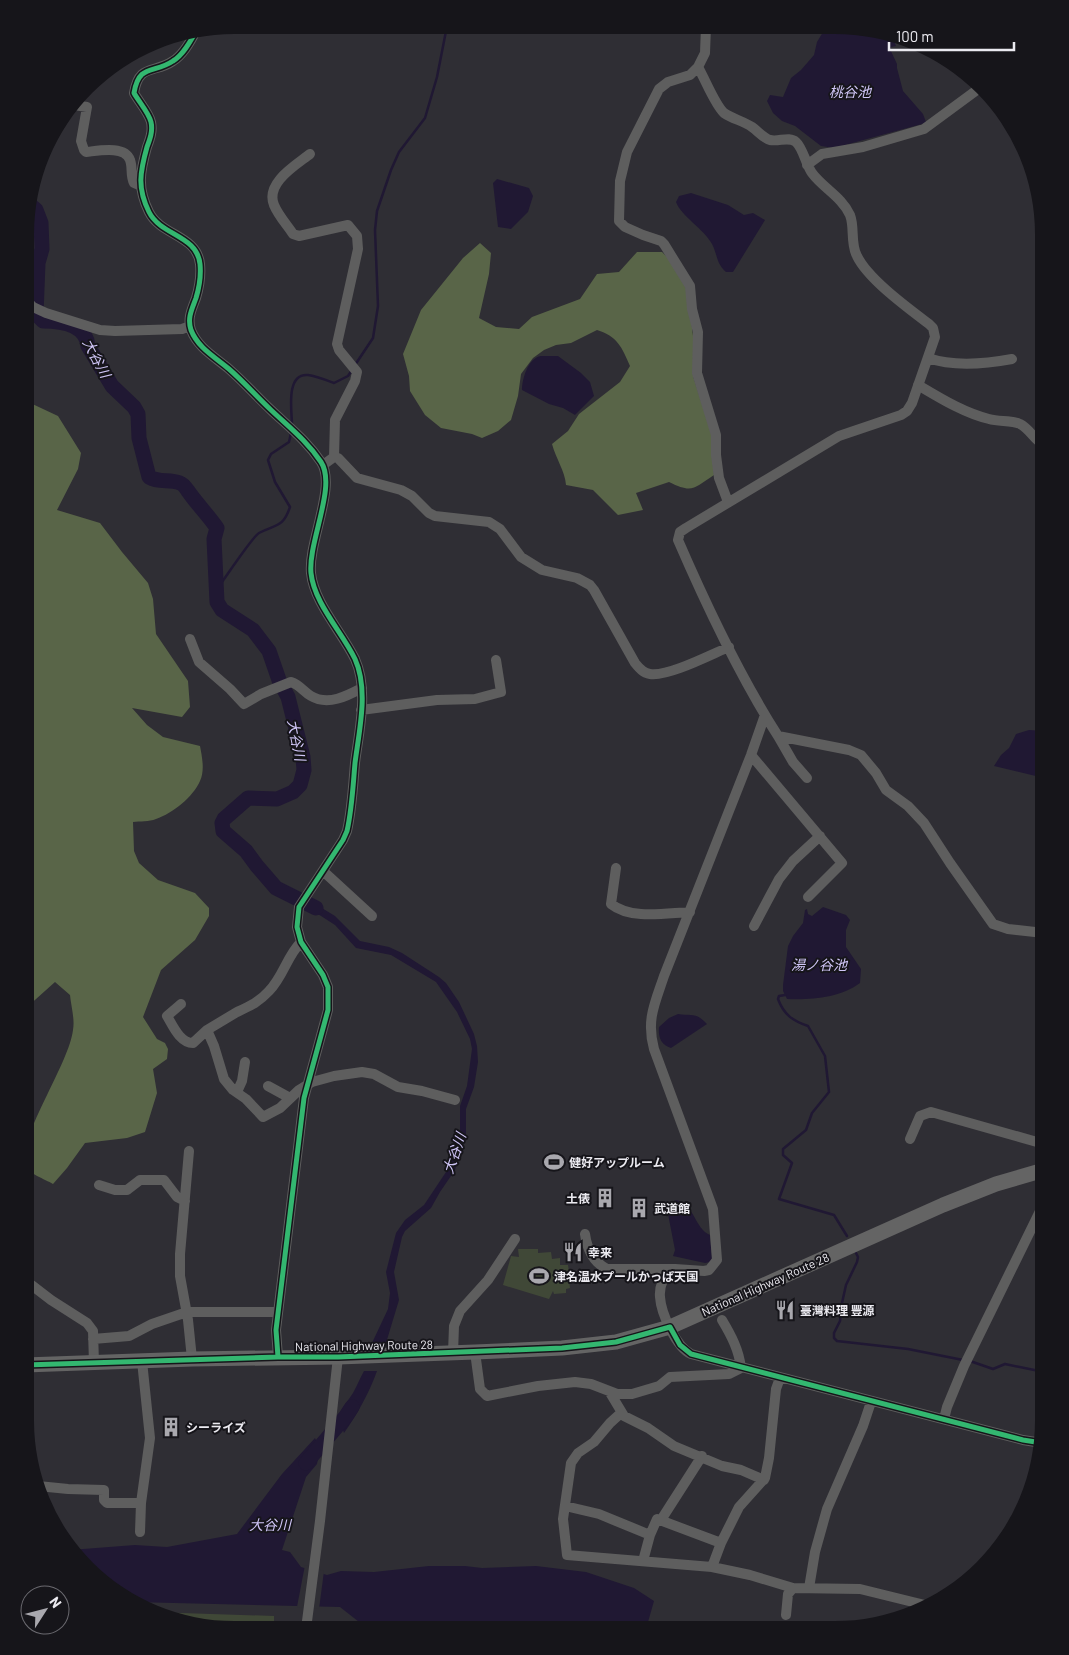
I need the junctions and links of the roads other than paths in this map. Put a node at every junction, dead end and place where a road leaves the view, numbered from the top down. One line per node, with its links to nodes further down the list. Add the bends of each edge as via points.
1 (706, 34): 3 (street, via 705,53)
2 (192, 39): 8 (street, via 175,60 143,72 136,83 134,93 151,121 152,133 141,168)
3 (698, 67): 7 (street, via 715,102 724,112 768,139 796,142); 17 (street, via 690,75 662,85 656,94 627,152 618,210 619,221 625,226 664,244 690,286 698,332 698,373 716,435 719,478)
4 (977, 92): 7 (street, via 924,129 863,147 822,154)
5 (80, 106): 8 (street, via 87,107 81,141 84,150 114,150 127,155 132,180)
6 (310, 154): 15 (street, via 282,177 273,191 273,204 293,234 300,236 348,225 357,236 358,249 337,344 357,372 335,420)
7 (807, 165): 11 (street, via 849,214 854,249 864,267 933,328 935,340)
8 (141, 186): 10 (street, via 149,213 155,221 191,244 198,256 199,278)
9 (34, 307): 10 (street, via 100,330 182,329)
10 (190, 326): 16 (street, via 197,342 292,429)
11 (928, 358): 12 (street, via 951,363 990,363); 13 (street)
12 (1012, 359)
13 (918, 385): 14 (street, via 974,414 990,420 1018,423); 17 (street, via 904,414 839,436)
14 (1035, 440)
15 (334, 457): 16 (street); 19 (street, via 341,460 357,478 400,490 435,516 489,522 500,529 521,557 542,570 577,578 590,585 635,663 644,672 667,672)
16 (323, 465): 21 (street, via 326,492 314,541 311,572 314,589 355,659)
17 (728, 502): 19 (street, via 680,532 678,540)
18 (190, 639): 21 (street, via 198,662 244,704 282,685 294,683 310,696 328,699 345,698)
19 (729, 647): 23 (street)
20 (496, 660): 22 (street, via 501,692 475,699 437,700)
21 (362, 688): 22 (street)
22 (361, 710): 29 (street, via 347,830)
23 (765, 715): 24 (street); 25 (street)
24 (778, 736): 26 (street); 34 (street, via 861,755 886,790 924,823 993,924)
25 (751, 755): 27 (street); 31 (street)
26 (807, 778)
27 (820, 836): 30 (street, via 842,863); 33 (street, via 793,861 779,880)
28 (616, 868): 31 (street, via 611,904 633,913)
29 (323, 870): 32 (street); 35 (street, via 299,907 297,927)
30 (808, 897)
31 (690, 912): 53 (street, via 658,994 650,1027 654,1049 713,1209 717,1255 709,1270)
32 (372, 916)
33 (754, 926)
34 (1035, 932)
35 (301, 942): 37 (street, via 261,999); 39 (street, via 324,976 329,999)
36 (181, 1004): 37 (street, via 167,1016 181,1038 193,1043)
37 (207, 1030): 41 (street, via 224,1079)
38 (245, 1062): 41 (street)
39 (308, 1084): 42 (street); 43 (street, via 362,1072 374,1074 398,1087); 56 (street)
40 (268, 1086): 42 (street)
41 (237, 1092): 42 (street, via 263,1117)
42 (290, 1098)
43 (455, 1100)
44 (910, 1139): 45 (street, via 920,1116 931,1112)
45 (1035, 1141)
46 (189, 1151): 49 (street)
47 (1035, 1173): 58 (highway, National Highway Route 28, via 943,1205)
48 (99, 1185): 49 (street, via 127,1190 140,1180 164,1180 177,1197)
49 (185, 1201): 55 (street, via 180,1276)
50 (1035, 1221): 73 (street, via 964,1364)
51 (585, 1234): 53 (street, via 594,1260 607,1269)
52 (515, 1239): 61 (street, via 488,1280 460,1311 454,1326)
53 (672, 1269): 58 (street, via 663,1281 660,1295)
54 (34, 1287): 59 (street, via 88,1323)
55 (187, 1312): 56 (street); 59 (street, via 129,1336); 64 (street)
56 (278, 1312): 62 (street)
57 (722, 1320): 68 (street, via 732,1336)
58 (670, 1327): 60 (highway, National Highway Route 28, via 590,1346); 68 (street, via 680,1345 689,1353)
59 (94, 1339): 66 (street)
60 (475, 1352): 61 (highway, National Highway Route 28); 70 (street, via 480,1389 488,1396 575,1382)
61 (453, 1353): 63 (highway, National Highway Route 28)
62 (278, 1357): 63 (highway, National Highway Route 28); 64 (highway, National Highway Route 28)
63 (338, 1357): 90 (street)
64 (192, 1359): 65 (highway, National Highway Route 28)
65 (142, 1361): 66 (highway, National Highway Route 28); 78 (street, via 150,1438)
66 (94, 1363): 67 (highway, National Highway Route 28)
67 (34, 1365)
68 (741, 1368): 69 (street); 70 (street, via 723,1374 670,1377 659,1386 632,1394)
69 (780, 1378): 71 (street); 76 (street)
70 (609, 1391): 72 (street)
71 (871, 1402): 73 (street); 87 (street, via 827,1509)
72 (621, 1413): 75 (street, via 674,1446); 79 (street, via 574,1458)
73 (944, 1420): 74 (street)
74 (1034, 1442)
75 (702, 1456): 76 (street); 80 (street)
76 (764, 1480): 83 (street, via 739,1507)
77 (45, 1487): 78 (street, via 104,1490 106,1503)
78 (141, 1503): 81 (street)
79 (565, 1506): 82 (street, via 599,1514); 84 (street, via 563,1519 567,1555)
80 (661, 1520): 82 (street, via 657,1519); 83 (street)
81 (140, 1532)
82 (650, 1535): 84 (street)
83 (721, 1542): 85 (street)
84 (643, 1561): 85 (street)
85 (712, 1567): 86 (street)
86 (793, 1588): 87 (street); 89 (street, via 788,1594)
87 (809, 1588): 88 (street, via 860,1589)
88 (918, 1603)
89 (786, 1615)
90 (307, 1621)

